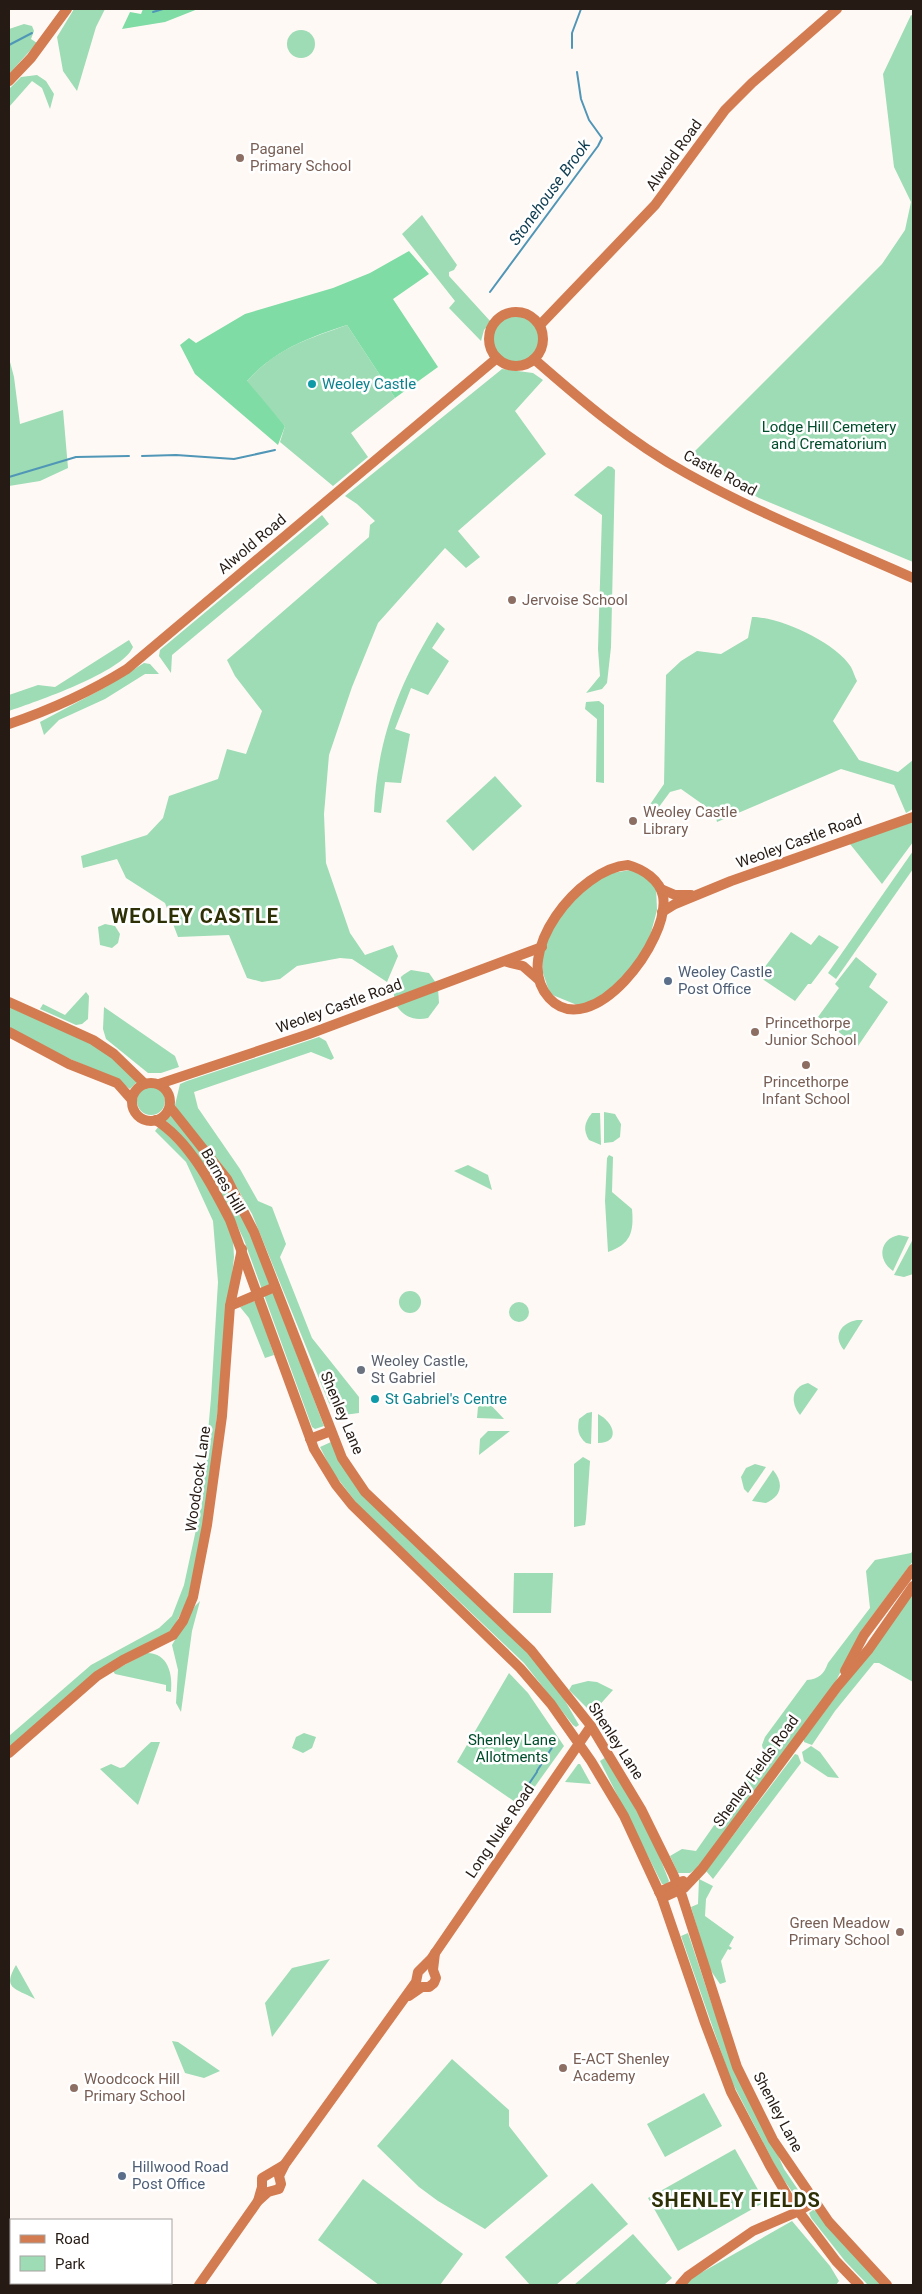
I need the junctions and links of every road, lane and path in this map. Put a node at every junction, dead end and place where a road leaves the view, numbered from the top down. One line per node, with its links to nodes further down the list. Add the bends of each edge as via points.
1 (67, 9): 3 (street)
2 (838, 9): 4 (street, Alwold Road, via 725,110 655,205)
3 (9, 81)
4 (540, 325): 5 (street, via 523,313 513,312 496,320 489,336); 6 (street, via 542,346)
5 (497, 358): 6 (street, via 511,366); 8 (street, Alwold Road, via 127,669 98,687)
6 (534, 360): 7 (street, Castle Road, via 594,412 685,473 760,511)
7 (913, 578)
8 (9, 724)
9 (913, 817): 11 (street, Weoley Castle Road)
10 (661, 889): 11 (street, Weoley Castle Road, via 675,895); 12 (street); 13 (street, via 637,868 628,865 608,869 575,892 561,907)
11 (696, 895): 12 (street, Weoley Castle Road)
12 (662, 912): 15 (street, via 652,944 637,968 599,1002 582,1009 561,1005 550,999)
13 (542, 947): 14 (street, Weoley Castle Road); 15 (street, via 538,961)
14 (506, 962): 15 (street, via 523,966); 18 (street, Weoley Castle Road)
15 (540, 981)
16 (9, 1002): 19 (street, via 92,1040 114,1054)
17 (9, 1032): 21 (street, via 69,1064 117,1083)
18 (182, 1077): 20 (street, Weoley Castle Road); 22 (street, via 174,1086)
19 (145, 1084): 20 (street); 21 (street, via 134,1093)
20 (159, 1084): 22 (street)
21 (132, 1100): 23 (street, via 133,1109 142,1119)
22 (170, 1102): 23 (street, via 166,1113); 25 (street, Barnes Hill, via 227,1179)
23 (156, 1120): 24 (street, Barnes Hill, via 172,1133 215,1191)
24 (242, 1249): 27 (street, Barnes Hill); 28 (street, Woodcock Lane)
25 (263, 1254): 26 (street, Shenley Lane)
26 (275, 1287): 27 (street); 29 (street, Shenley Lane)
27 (258, 1294): 28 (street); 30 (street)
28 (230, 1306): 36 (street, Woodcock Lane, via 222,1416 200,1568 183,1621 174,1635 97,1676)
29 (331, 1431): 30 (street); 34 (street, Shenley Lane, via 342,1458 365,1492 531,1650)
30 (310, 1440): 35 (street, via 324,1467 352,1505 520,1668)
31 (913, 1569): 33 (street, Shenley Fields Road, via 864,1635)
32 (913, 1586): 33 (street, Shenley Fields Road, via 869,1649)
33 (836, 1687): 37 (street, Shenley Fields Road, via 699,1872 688,1885)
34 (590, 1726): 35 (street, Long Nuke Road); 37 (street, Shenley Lane, via 641,1809)
35 (579, 1744): 38 (street, via 624,1816); 39 (street, Long Nuke Road, via 435,1952)
36 (9, 1753)
37 (678, 1887): 38 (street); 43 (street, Shenley Lane, via 737,2066 773,2140)
38 (661, 1895): 44 (street, via 722,2072)
39 (428, 1969): 40 (street, Long Nuke Road, via 416,1975); 40 (street, Long Nuke Road, via 436,1975 434,1983 429,1987)
40 (419, 1984): 41 (street, Long Nuke Road, via 400,2003)
41 (276, 2174): 42 (street, Long Nuke Road, via 266,2174 262,2178); 42 (street, Long Nuke Road, via 281,2184 279,2189)
42 (265, 2190): 45 (street, Long Nuke Road)
43 (814, 2202): 44 (street); 48 (street, Shenley Lane)
44 (797, 2212): 46 (street, via 747,2235); 47 (street)
45 (199, 2285)
46 (680, 2285)
47 (859, 2285)
48 (887, 2285)

